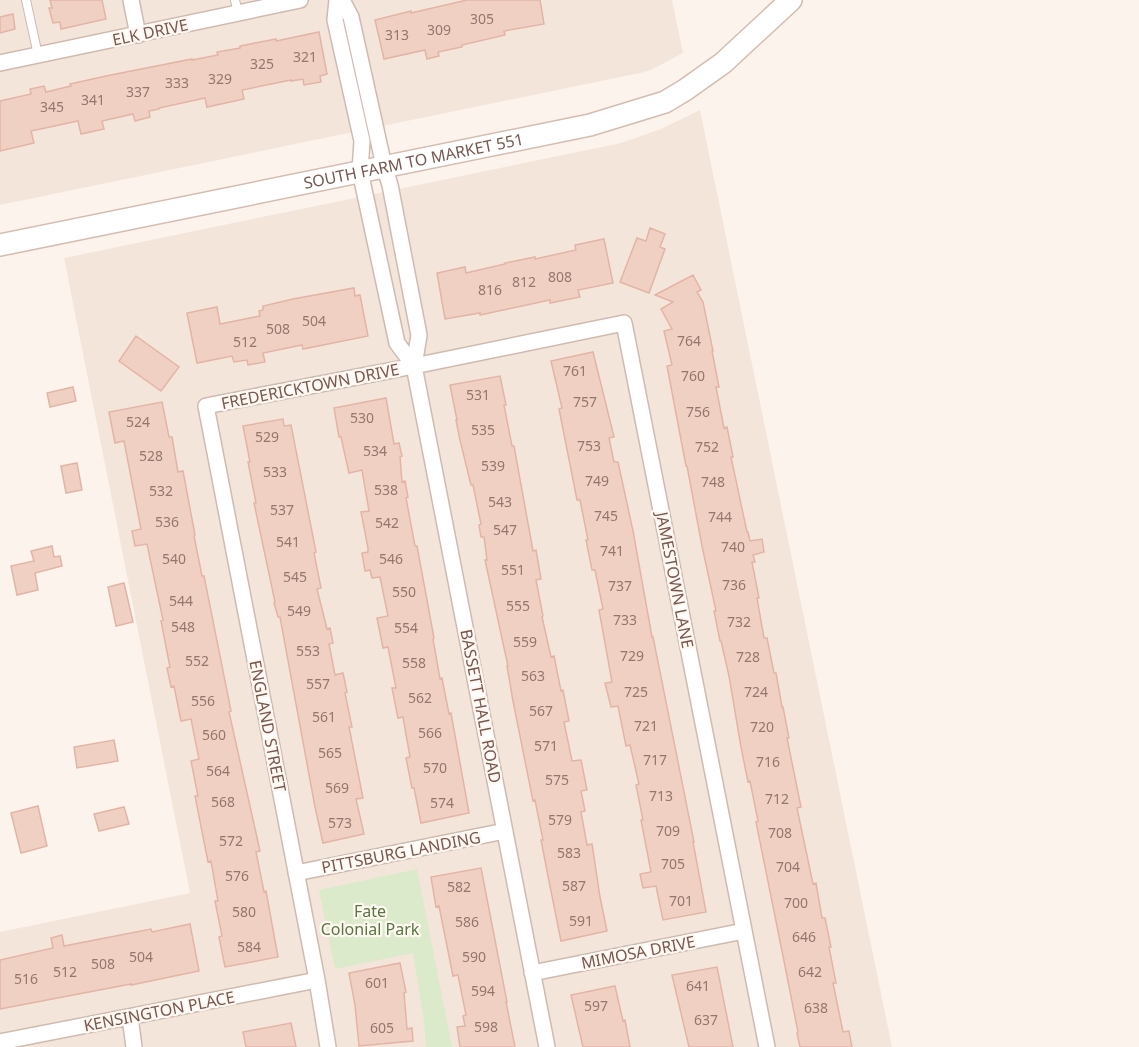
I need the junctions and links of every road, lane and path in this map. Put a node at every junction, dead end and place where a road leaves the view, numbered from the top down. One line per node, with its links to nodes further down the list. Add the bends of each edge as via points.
1 (26, 0): 9 (lane)
2 (131, 0): 8 (street)
3 (300, 0): 7 (street, ELK DRIVE)
4 (336, 0): 12 (street, BASSETT HALL ROAD, via 335,20 362,141)
5 (342, 0): 11 (street, BASSETT HALL ROAD, via 351,17)
6 (791, 0): 11 (main road, SOUTH FARM TO MARKET 551, via 723,63 665,102 590,125)
7 (237, 6): 8 (street, ELK DRIVE)
8 (138, 35): 9 (street, ELK DRIVE)
9 (38, 55): 10 (street, ELK DRIVE)
10 (0, 63)
11 (384, 166): 12 (main road, SOUTH FARM TO MARKET 551); 14 (street, BASSETT HALL ROAD, via 419,335)
12 (360, 171): 13 (main road, SOUTH FARM TO MARKET 551); 14 (street, BASSETT HALL ROAD, via 397,343)
13 (0, 245)
14 (414, 366): 15 (street, FREDERICKTOWN DRIVE); 16 (street, BASSETT HALL ROAD); 18 (street, JAMESTOWN LANE, via 624,323)
15 (206, 406): 17 (street, ENGLAND STREET)
16 (506, 831): 17 (street, PITTSBURG LANDING); 19 (street, BASSETT HALL ROAD)
17 (296, 873): 20 (street, ENGLAND STREET)
18 (744, 931): 19 (street, MIMOSA DRIVE); 26 (street, JAMESTOWN LANE)
19 (532, 973): 25 (street, BASSETT HALL ROAD)
20 (317, 980): 21 (street, KENSINGTON PLACE); 24 (street, ENGLAND STREET)
21 (130, 1017): 22 (street, KENSINGTON PLACE); 23 (street)
22 (0, 1042)
23 (134, 1047)
24 (328, 1047)
25 (547, 1047)
26 (767, 1047)

